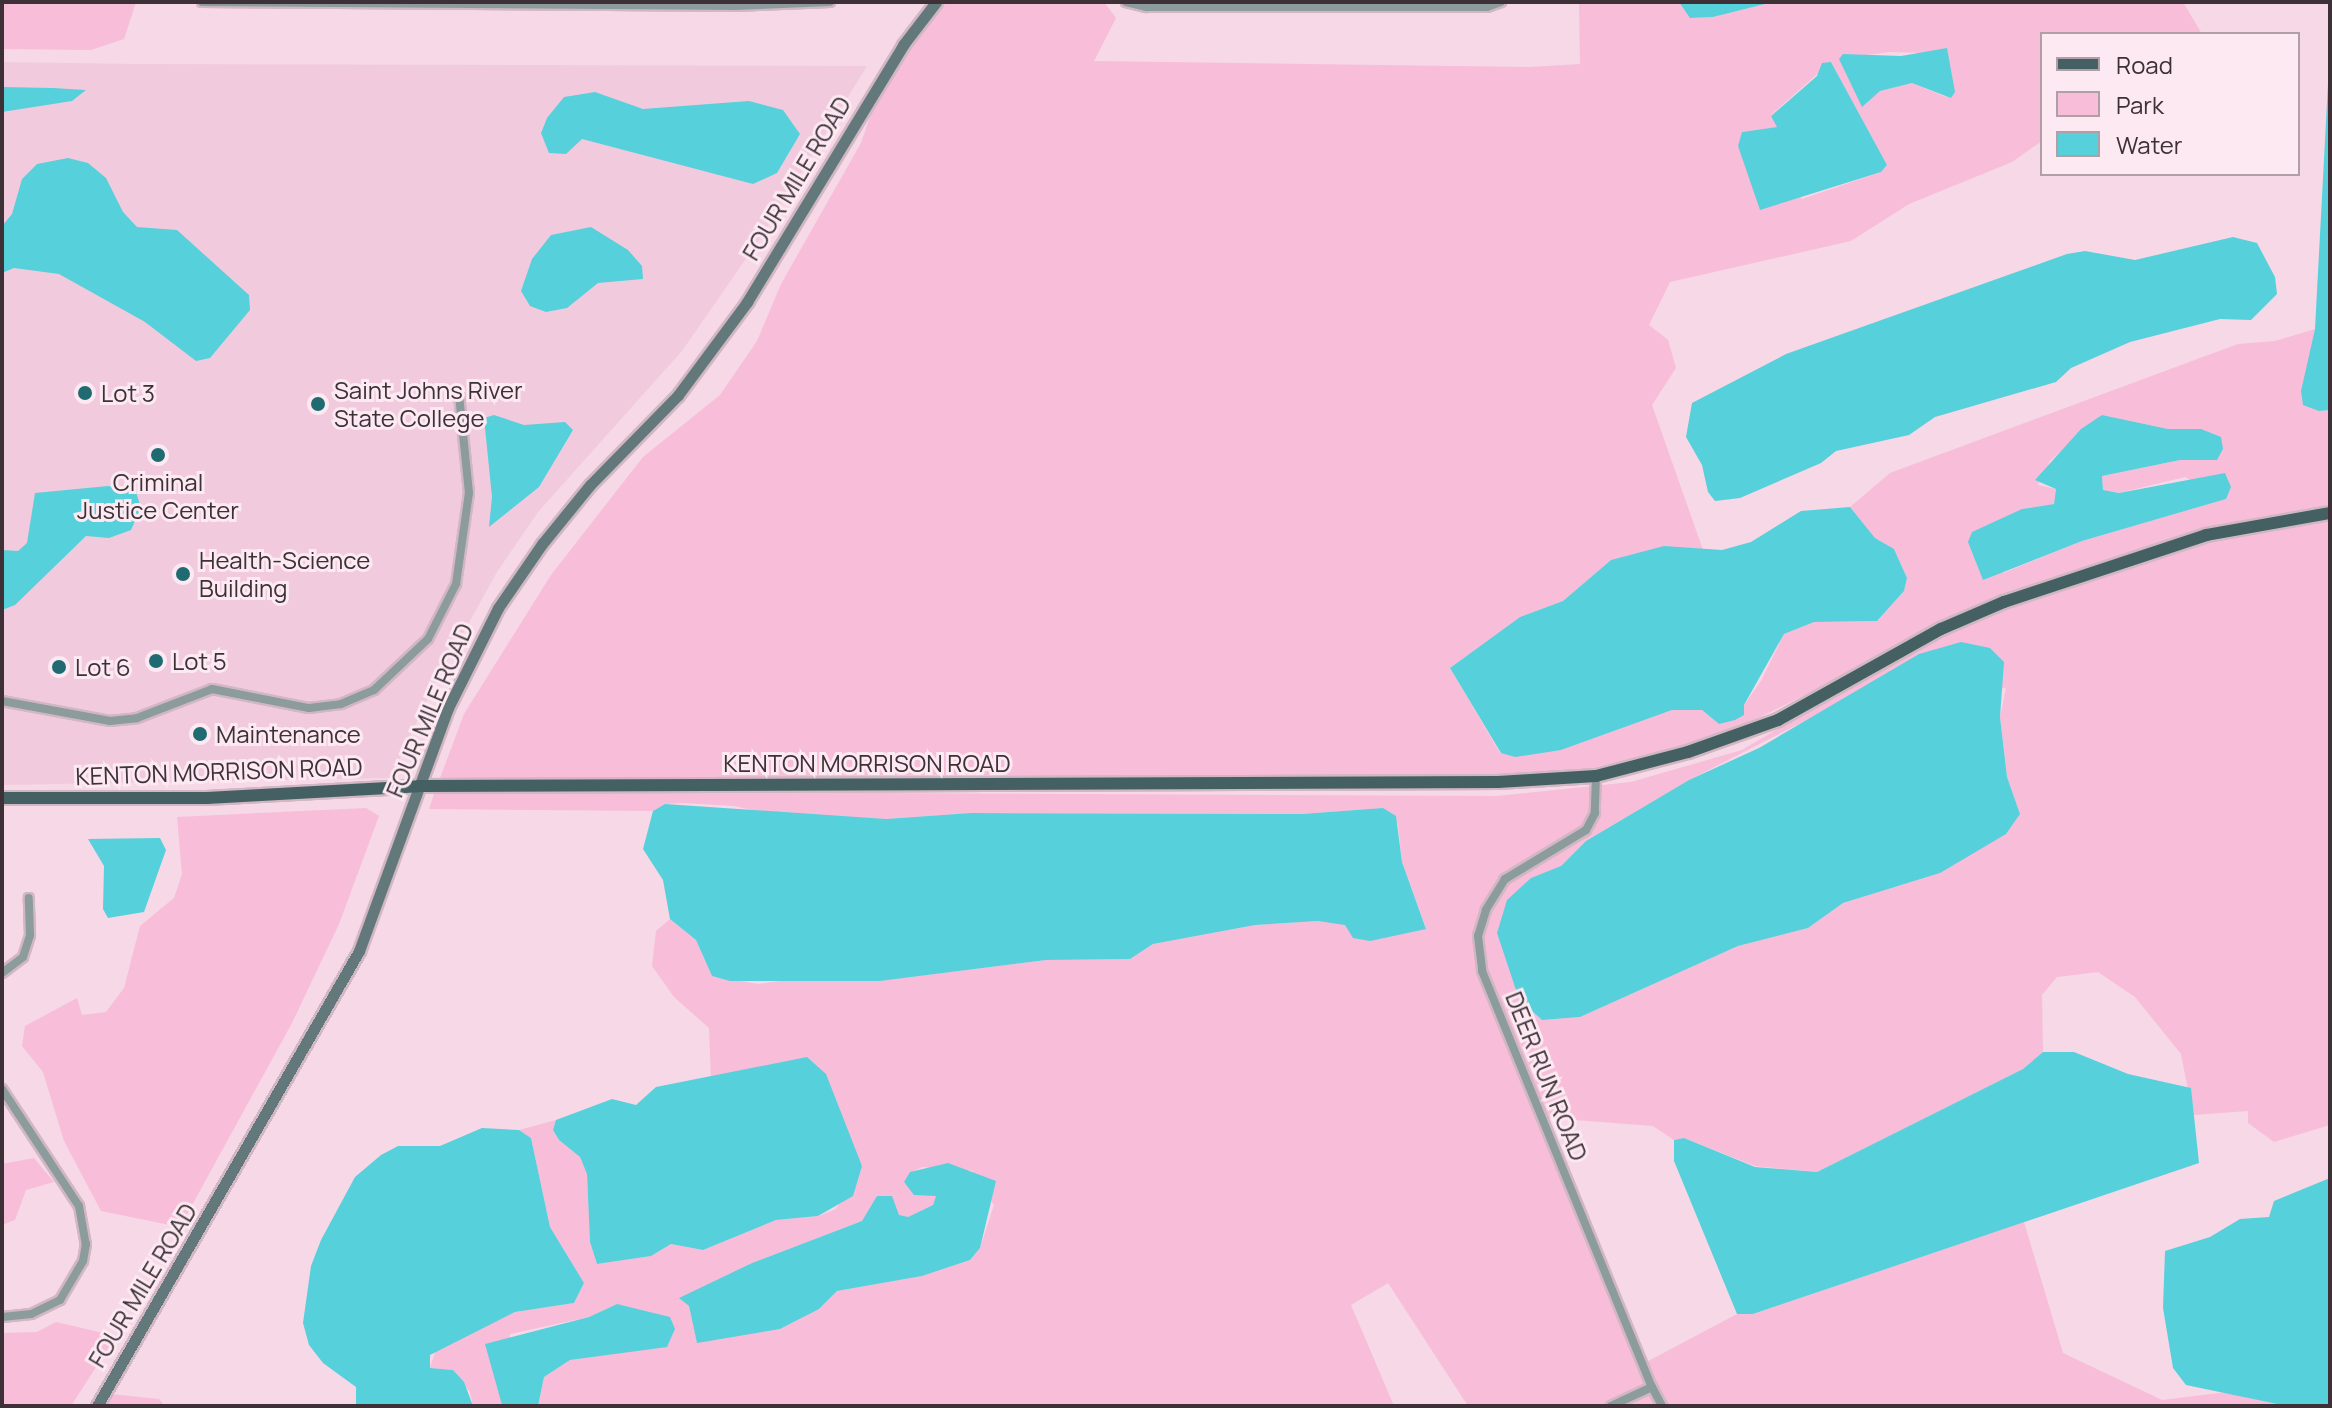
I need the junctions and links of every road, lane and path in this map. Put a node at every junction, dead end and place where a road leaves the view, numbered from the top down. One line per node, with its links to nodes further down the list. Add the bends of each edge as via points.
1 (202, 2): 2 (street)
2 (830, 2)
3 (936, 2): 10 (main road, FOUR MILE ROAD, via 903,45 745,306 678,395 561,520 498,608 451,702)
4 (1126, 2): 5 (street, via 1146,7 1487,7)
5 (1501, 2)
6 (459, 394): 8 (street, via 469,493 456,584 428,639 374,690 341,704 309,708 212,689 137,718 110,721)
7 (2330, 513): 9 (main road, KENTON MORRISON ROAD, via 2206,535 2004,602 1941,629 1778,720 1728,740)
8 (2, 701)
9 (1596, 776): 10 (main road, KENTON MORRISON ROAD, via 1498,782); 16 (street, DEER RUN ROAD, via 1595,813 1586,830 1505,879 1486,910 1479,956)
10 (419, 786): 11 (main road, KENTON MORRISON ROAD, via 194,799); 17 (main road, FOUR MILE ROAD, via 359,951)
11 (2, 798)
12 (29, 898): 13 (street, via 30,935 23,957)
13 (2, 973)
14 (2, 1089): 15 (street, via 79,1206 86,1244 83,1261 50,1309)
15 (2, 1317)
16 (1652, 1387): 18 (street); 19 (street, DEER RUN ROAD)
17 (97, 1406)
18 (1611, 1406)
19 (1662, 1406)

